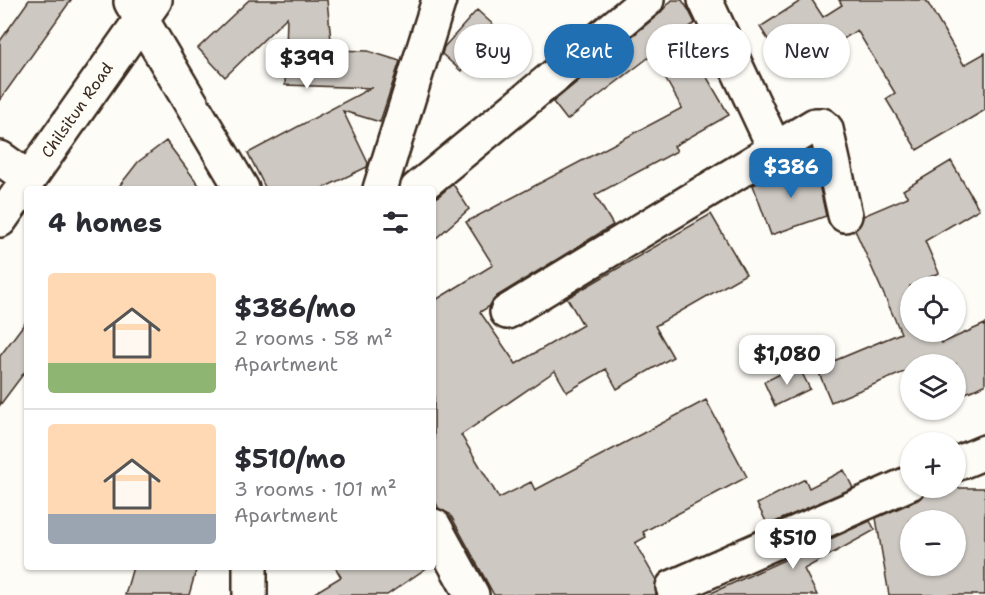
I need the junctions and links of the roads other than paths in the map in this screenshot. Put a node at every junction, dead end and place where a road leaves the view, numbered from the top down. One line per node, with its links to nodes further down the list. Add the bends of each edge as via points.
1 (439, 0): 9 (street)
2 (647, 0): 10 (street)
3 (705, 0): 5 (street)
4 (142, 7): 7 (street, Chilsitun Road); 8 (street)
5 (776, 149): 11 (street, via 815,125 822,125); 13 (street)
6 (0, 158): 7 (street)
7 (28, 178): 12 (street, Chilsitun Road)
8 (240, 186)
9 (381, 186)
10 (421, 186)
11 (845, 215)
12 (0, 220)
13 (507, 312)
14 (985, 452): 15 (street)
15 (966, 460)
16 (900, 487): 21 (street, via 673,587)
17 (436, 530): 20 (street)
18 (250, 570): 19 (street)
19 (250, 595)
20 (472, 595)
21 (676, 595)

